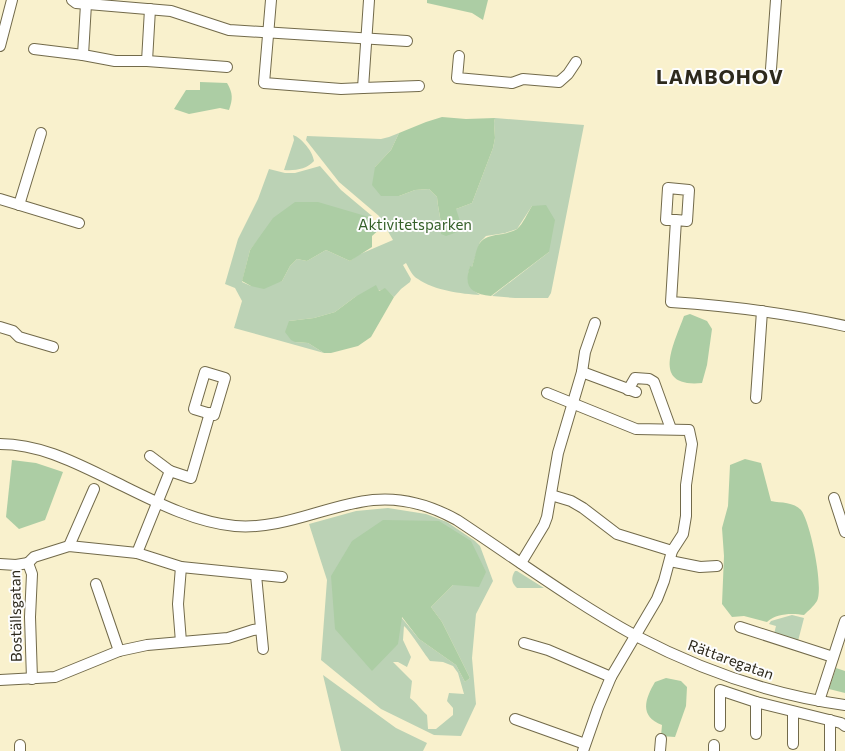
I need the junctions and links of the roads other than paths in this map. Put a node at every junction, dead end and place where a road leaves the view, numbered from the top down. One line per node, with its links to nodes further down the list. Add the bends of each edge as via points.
1 (12, 0): 10 (street)
2 (271, 0): 7 (street)
3 (369, 0): 8 (street)
4 (776, 0): 17 (street)
5 (78, 2): 6 (street); 12 (street)
6 (156, 6): 7 (street, via 229,30); 14 (street)
7 (269, 32): 8 (street); 19 (street, via 264,83)
8 (366, 38): 9 (street); 19 (street)
9 (407, 41)
10 (0, 46)
11 (34, 49): 12 (street)
12 (83, 55): 14 (street)
13 (459, 56): 15 (street, via 457,78 512,82 522,79 559,82)
14 (147, 61): 16 (street)
15 (576, 62)
16 (227, 67)
17 (771, 69)
18 (419, 86): 19 (street)
19 (363, 88)
20 (41, 133): 22 (street)
21 (0, 199): 22 (street)
22 (19, 205): 24 (street)
23 (676, 220): 25 (street, via 671,302)
24 (79, 223)
25 (762, 310): 27 (street); 32 (street)
26 (595, 322): 30 (street)
27 (845, 326)
28 (0, 327): 29 (street)
29 (54, 347)
30 (582, 372): 33 (street); 35 (street, via 632,391 636,378 654,382)
31 (546, 393): 33 (street)
32 (756, 398)
33 (572, 403): 35 (street, via 636,429); 40 (street, via 558,453)
34 (210, 414): 38 (street, via 191,478)
35 (671, 429): 46 (street, via 689,430 692,444 686,485 686,525)
36 (0, 444): 42 (street, via 14,444 62,457)
37 (150, 456): 38 (street)
38 (170, 471): 42 (street)
39 (94, 489): 44 (street)
40 (551, 495): 46 (street, via 583,508 617,534); 48 (street, via 544,525)
41 (834, 498): 43 (street)
42 (159, 502): 45 (street); 48 (street, Rättaregatan, via 205,521 236,526 269,525 373,500 403,501 441,511)
43 (845, 531)
44 (69, 546): 45 (street, Boställsgatan); 47 (street, Boställsgatan, via 34,557)
45 (137, 553): 51 (street, Boställsgatan)
46 (671, 556): 50 (street, via 700,567); 58 (street, via 657,599)
47 (28, 563): 49 (street); 65 (street, Boställsgatan, via 32,574)
48 (521, 563): 58 (street, Rättaregatan)
49 (0, 564)
50 (717, 566)
51 (181, 567): 52 (street, Boställsgatan); 59 (street, via 178,604)
52 (256, 575): 53 (street, Boställsgatan); 57 (street)
53 (282, 577)
54 (96, 584): 62 (street)
55 (845, 621): 63 (street)
56 (740, 628): 63 (street)
57 (262, 629): 59 (street, Boställsgatan, via 228,638); 61 (street)
58 (636, 635): 64 (street); 67 (street, Rättaregatan, via 735,679)
59 (181, 642): 62 (street, Boställsgatan)
60 (524, 643): 64 (street)
61 (264, 649)
62 (119, 651): 65 (street, Boställsgatan, via 55,677)
63 (833, 657): 67 (street)
64 (611, 677): 78 (street)
65 (32, 679): 66 (street)
66 (0, 680)
67 (819, 701): 69 (street, Rättaregatan)
68 (756, 702): 70 (street); 73 (street, via 720,690); 75 (street)
69 (845, 705)
70 (793, 712): 72 (street); 77 (street)
71 (514, 719): 78 (street)
72 (830, 720): 74 (street); 80 (street)
73 (720, 726)
74 (845, 726)
75 (756, 734)
76 (661, 739): 79 (street)
77 (794, 744)
78 (584, 747)
79 (660, 751)
80 (830, 751)

